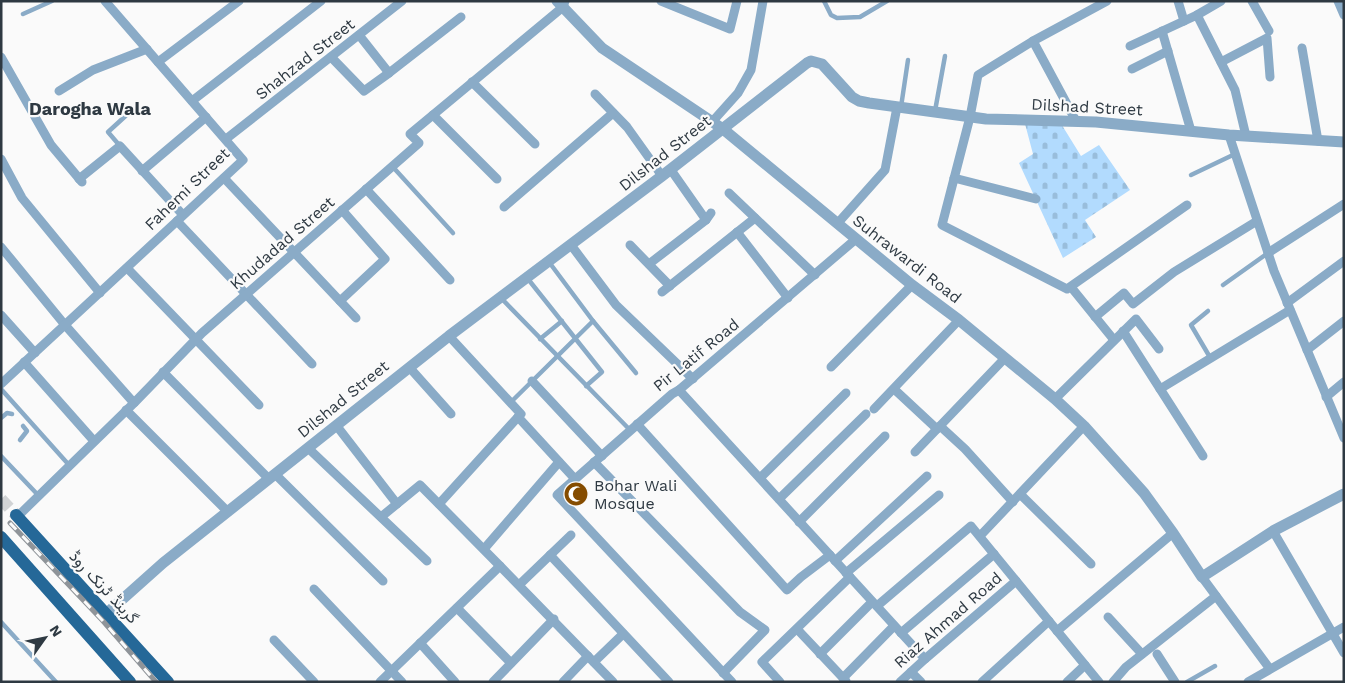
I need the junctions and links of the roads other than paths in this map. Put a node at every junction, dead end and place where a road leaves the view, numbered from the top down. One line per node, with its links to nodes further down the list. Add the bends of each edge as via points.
1 (52, 1): 17 (lane)
2 (105, 1): 28 (street, Fahemi Street)
3 (239, 1): 34 (street)
4 (322, 1): 42 (street)
5 (402, 1): 24 (street, Shahzad Street)
6 (660, 1): 7 (street, via 730,29)
7 (736, 1)
8 (763, 1): 50 (street, via 751,70 738,93)
9 (824, 1): 10 (lane, via 831,15 837,18 860,17)
10 (887, 1)
11 (1107, 1): 25 (street)
12 (1178, 1): 21 (street)
13 (1221, 1): 18 (street)
14 (1252, 1): 23 (street)
15 (1338, 1): 19 (street)
16 (562, 3): 39 (street, Khudadad Street); 50 (street, Suhrawardi Road, via 602,48)
17 (23, 14)
18 (1197, 15): 21 (street); 35 (street)
19 (1344, 15)
20 (461, 16): 37 (street)
21 (1184, 21): 22 (street)
22 (1162, 31): 26 (street); 29 (street)
23 (1269, 31)
24 (359, 34): 32 (street, Shahzad Street); 37 (street)
25 (1033, 41): 49 (street, via 978,76); 51 (street)
26 (1130, 46)
27 (1302, 48): 57 (street)
28 (147, 49): 34 (street, Fahemi Street); 40 (street, via 93,70)
29 (1168, 51): 36 (street); 53 (street)
30 (945, 56): 45 (lane)
31 (1, 57): 60 (street, via 51,145 80,180)
32 (331, 57): 37 (street, via 364,92); 56 (street, Shahzad Street)
33 (908, 60): 43 (lane)
34 (158, 62): 42 (street, Fahemi Street)
35 (1221, 62): 38 (street, via 1267,38); 55 (street, via 1235,90)
36 (1132, 69)
37 (389, 73)
38 (1270, 77)
39 (472, 82): 47 (street, Khudadad Street); 59 (street)
40 (59, 91)
41 (595, 94): 46 (street)
42 (192, 101): 48 (street, Fahemi Street)
43 (899, 107): 45 (street, Dilshad Street); 52 (street, Dilshad Street, via 859,101 845,91 822,64 811,61); 80 (street, via 885,170)
44 (131, 111): 60 (lane, via 108,132)
45 (935, 112): 49 (street, Dilshad Street)
46 (614, 113): 65 (street); 75 (street)
47 (433, 115): 63 (street, Khudadad Street, via 410,134 419,143); 69 (street)
48 (206, 117): 56 (street, Fahemi Street); 64 (street)
49 (970, 117): 51 (street, Dilshad Street); 68 (street)
50 (712, 122): 52 (street, Suhrawardi Road)
51 (1076, 122): 53 (street, Dilshad Street)
52 (723, 129): 65 (street, Dilshad Street); 80 (street, Suhrawardi Road)
53 (1191, 131): 54 (street, Dilshad Street)
54 (1229, 135): 55 (street, Dilshad Street); 61 (street)
55 (1246, 136): 57 (street, Dilshad Street)
56 (226, 139): 67 (street, Fahemi Street, via 244,160)
57 (1318, 141): 58 (street, Dilshad Street)
58 (1344, 142)
59 (535, 144)
60 (120, 146): 64 (street)
61 (1235, 154): 66 (lane); 79 (street)
62 (1, 159): 100 (street, via 22,198)
63 (392, 166): 70 (street, Khudadad Street); 82 (lane)
64 (142, 171): 77 (street)
65 (667, 173): 84 (street, Dilshad Street); 91 (street, via 708,217)
66 (1191, 175)
67 (224, 178): 77 (street, Fahemi Street); 87 (street)
68 (954, 178): 72 (street); 99 (street, via 942,225 1067,289)
69 (496, 179)
70 (366, 189): 76 (street, Khudadad Street); 95 (street)
71 (729, 193): 78 (street)
72 (1036, 199)
73 (1344, 204): 88 (street)
74 (1187, 205): 99 (street)
75 (504, 207)
76 (342, 210): 87 (street, Khudadad Street); 105 (street, via 385,259)
77 (180, 218): 92 (street, Fahemi Street); 102 (street)
78 (755, 218): 81 (street); 93 (street)
79 (1257, 221): 88 (street); 109 (street, via 1174,272 1133,304 1124,293)
80 (837, 224): 83 (street, Suhrawardi Road)
81 (737, 232): 98 (street); 104 (street)
82 (453, 233)
83 (856, 240): 93 (street, Pir Latif Road); 96 (street, Suhrawardi Road)
84 (571, 245): 90 (street, Dilshad Street); 134 (street, via 616,305)
85 (630, 245): 91 (street)
86 (1, 247): 115 (street)
87 (294, 252): 102 (street, Khudadad Street); 105 (street)
88 (1268, 253): 97 (lane); 106 (street)
89 (1344, 261): 106 (street)
90 (549, 262): 94 (street, Dilshad Street); 113 (lane)
91 (649, 264): 98 (street)
92 (127, 268): 100 (street, Fahemi Street); 119 (street)
93 (815, 275): 104 (street, Pir Latif Road)
94 (527, 278): 103 (street, Dilshad Street); 112 (lane)
95 (450, 280)
96 (912, 285): 111 (street, Suhrawardi Road); 131 (street)
97 (1222, 285)
98 (670, 286): 101 (street)
99 (1071, 287): 109 (street)
100 (100, 292): 115 (street, Fahemi Street)
101 (662, 292)
102 (246, 294): 119 (street, Khudadad Street); 129 (street)
103 (500, 297): 117 (street, Dilshad Street); 120 (lane)
104 (788, 298): 134 (street, Pir Latif Road)
105 (340, 301): 110 (street)
106 (1289, 306): 123 (street); 127 (street)
107 (1208, 311): 127 (lane, via 1191,325)
108 (1, 315): 124 (street)
109 (1094, 317): 121 (street)
110 (356, 318)
111 (959, 320): 126 (street, Suhrawardi Road); 140 (street)
112 (562, 321): 118 (lane); 120 (lane)
113 (593, 321): 118 (lane); 133 (lane)
114 (1344, 321): 123 (street)
115 (65, 325): 124 (street, Fahemi Street); 147 (street)
116 (1123, 331): 121 (street); 122 (street, via 1136,319); 141 (street)
117 (449, 336): 130 (street, Dilshad Street); 146 (street)
118 (575, 337): 125 (lane); 138 (lane, via 602,372)
119 (196, 339): 132 (street, Khudadad Street); 148 (street)
120 (540, 339): 125 (lane)
121 (1114, 340): 145 (street)
122 (1159, 349)
123 (1307, 350): 144 (street)
124 (35, 353): 128 (street, Fahemi Street)
125 (557, 356): 135 (lane); 138 (lane)
126 (1005, 358): 145 (street, Suhrawardi Road); 161 (street)
127 (1211, 359): 141 (street)
128 (24, 362): 137 (street, Fahemi Street); 165 (street)
129 (312, 364)
130 (409, 367): 152 (street); 156 (street, Dilshad Street)
131 (831, 367)
132 (164, 372): 147 (street, Khudadad Street); 173 (street)
133 (636, 373)
134 (693, 379): 142 (street, Pir Latif Road)
135 (532, 381): 146 (lane); 170 (street)
136 (1344, 382): 144 (street)
137 (1, 384)
138 (586, 386): 159 (lane)
139 (1, 389): 172 (lane)
140 (894, 389): 150 (street); 161 (street)
141 (1160, 389): 169 (street)
142 (680, 390): 159 (street, Pir Latif Road); 175 (street)
143 (846, 393): 175 (street)
144 (1326, 397): 160 (street)
145 (1055, 399): 158 (street, Suhrawardi Road)
146 (511, 402): 154 (street, via 521,414)
147 (134, 403): 149 (street, Khudadad Street)
148 (259, 405)
149 (126, 410): 165 (street, Khudadad Street); 185 (street)
150 (874, 410)
151 (12, 414): 155 (lane, via 7,413)
152 (451, 414)
153 (866, 414): 181 (street)
154 (518, 417): 171 (street); 184 (street)
155 (1, 418)
156 (336, 425): 166 (street, Dilshad Street); 183 (street)
157 (23, 426): 164 (lane, via 27,431)
158 (1084, 426): 177 (street); 190 (street, Suhrawardi Road, via 1144,493)
159 (634, 427): 170 (street, Pir Latif Road); 197 (street, via 787,590 801,576)
160 (1342, 427): 163 (street)
161 (939, 428): 167 (street); 182 (street, via 965,449)
162 (886, 436): 188 (street)
163 (1344, 438)
164 (20, 440)
165 (94, 441): 172 (street, Khudadad Street)
166 (308, 448): 173 (street, Dilshad Street); 187 (street)
167 (915, 452)
168 (2, 456): 179 (lane)
169 (1203, 456)
170 (598, 459): 176 (street, Pir Latif Road); 236 (street, via 740,612 765,630)
171 (559, 462): 176 (street); 194 (street)
172 (69, 465): 179 (street, Khudadad Street)
173 (272, 476): 185 (street, Dilshad Street); 203 (street)
174 (927, 476): 197 (street)
175 (760, 478): 181 (street)
176 (575, 479): 236 (street, Pir Latif Road, via 557,495)
177 (1020, 494): 182 (street); 199 (street)
178 (1344, 494): 189 (street)
179 (38, 495): 186 (street, Khudadad Street)
180 (940, 495): 201 (street)
181 (779, 499): 188 (street)
182 (1012, 502): 192 (street)
183 (397, 504): 184 (street, via 420,485); 187 (street)
184 (439, 504): 194 (street)
185 (228, 512): 210 (street, Dilshad Street, via 163,563)
186 (17, 516): 210 (main road, گرینڈ ٹرنک روڈ)
187 (381, 517): 198 (street)
188 (800, 522): 197 (street)
189 (1273, 531): 202 (street); 221 (street)
190 (1173, 533): 202 (street, Suhrawardi Road); 218 (street)
191 (571, 535): 196 (street)
192 (980, 536): 195 (street); 208 (street, via 971,526)
193 (1, 537): 239 (main road)
194 (484, 549): 200 (street)
195 (994, 554): 204 (street); 219 (street)
196 (550, 555): 205 (street); 220 (street)
197 (833, 558): 201 (street)
198 (427, 562)
199 (1091, 564)
200 (500, 566): 205 (street); 209 (street)
201 (848, 575): 208 (street); 217 (street)
202 (1202, 577): 207 (street)
203 (383, 581)
204 (1016, 581): 213 (street); 229 (street, Riaz Ahmad Road)
205 (519, 585): 212 (street)
206 (314, 589): 234 (street)
207 (1216, 596): 226 (street); 233 (street)
208 (874, 604): 215 (street); 225 (street)
209 (457, 608): 223 (street); 230 (street)
210 (107, 614): 240 (main road, گرینڈ ٹرنک روڈ)
211 (1108, 617): 226 (street)
212 (554, 620): 228 (street); 230 (street)
213 (1049, 621): 218 (street); 253 (street)
214 (1, 622): 238 (lane)
215 (894, 626): 219 (street); 237 (street)
216 (1344, 627): 221 (street)
217 (797, 629): 225 (street); 250 (street, via 762,662)
218 (1057, 631): 231 (street)
219 (901, 633): 229 (street)
220 (623, 634): 228 (street); 248 (street)
221 (1332, 634): 224 (street); 233 (street)
222 (274, 640): 241 (street)
223 (420, 643): 234 (street); 244 (street)
224 (1344, 653)
225 (820, 654): 237 (street)
226 (1142, 654): 256 (street)
227 (1157, 654): 257 (street)
228 (591, 659): 246 (street); 247 (street)
229 (925, 659): 235 (street, Riaz Ahmad Road)
230 (511, 663): 245 (street)
231 (1085, 665): 254 (street); 255 (street)
232 (1215, 666): 258 (lane)
233 (1270, 669): 259 (street)
234 (392, 670): 242 (street); 243 (street)
235 (911, 672): 251 (street, Riaz Ahmad Road); 252 (street)
236 (724, 673): 249 (street)
237 (845, 680)
238 (56, 682)
239 (130, 682)
240 (168, 682)
241 (314, 682)
242 (380, 682)
243 (402, 682)
244 (455, 682)
245 (494, 682)
246 (563, 682)
247 (613, 682)
248 (669, 682)
249 (732, 682)
250 (780, 682)
251 (900, 682)
252 (921, 682)
253 (982, 682)
254 (1067, 682)
255 (1099, 682)
256 (1113, 682)
257 (1175, 682)
258 (1187, 682)
259 (1248, 682)

